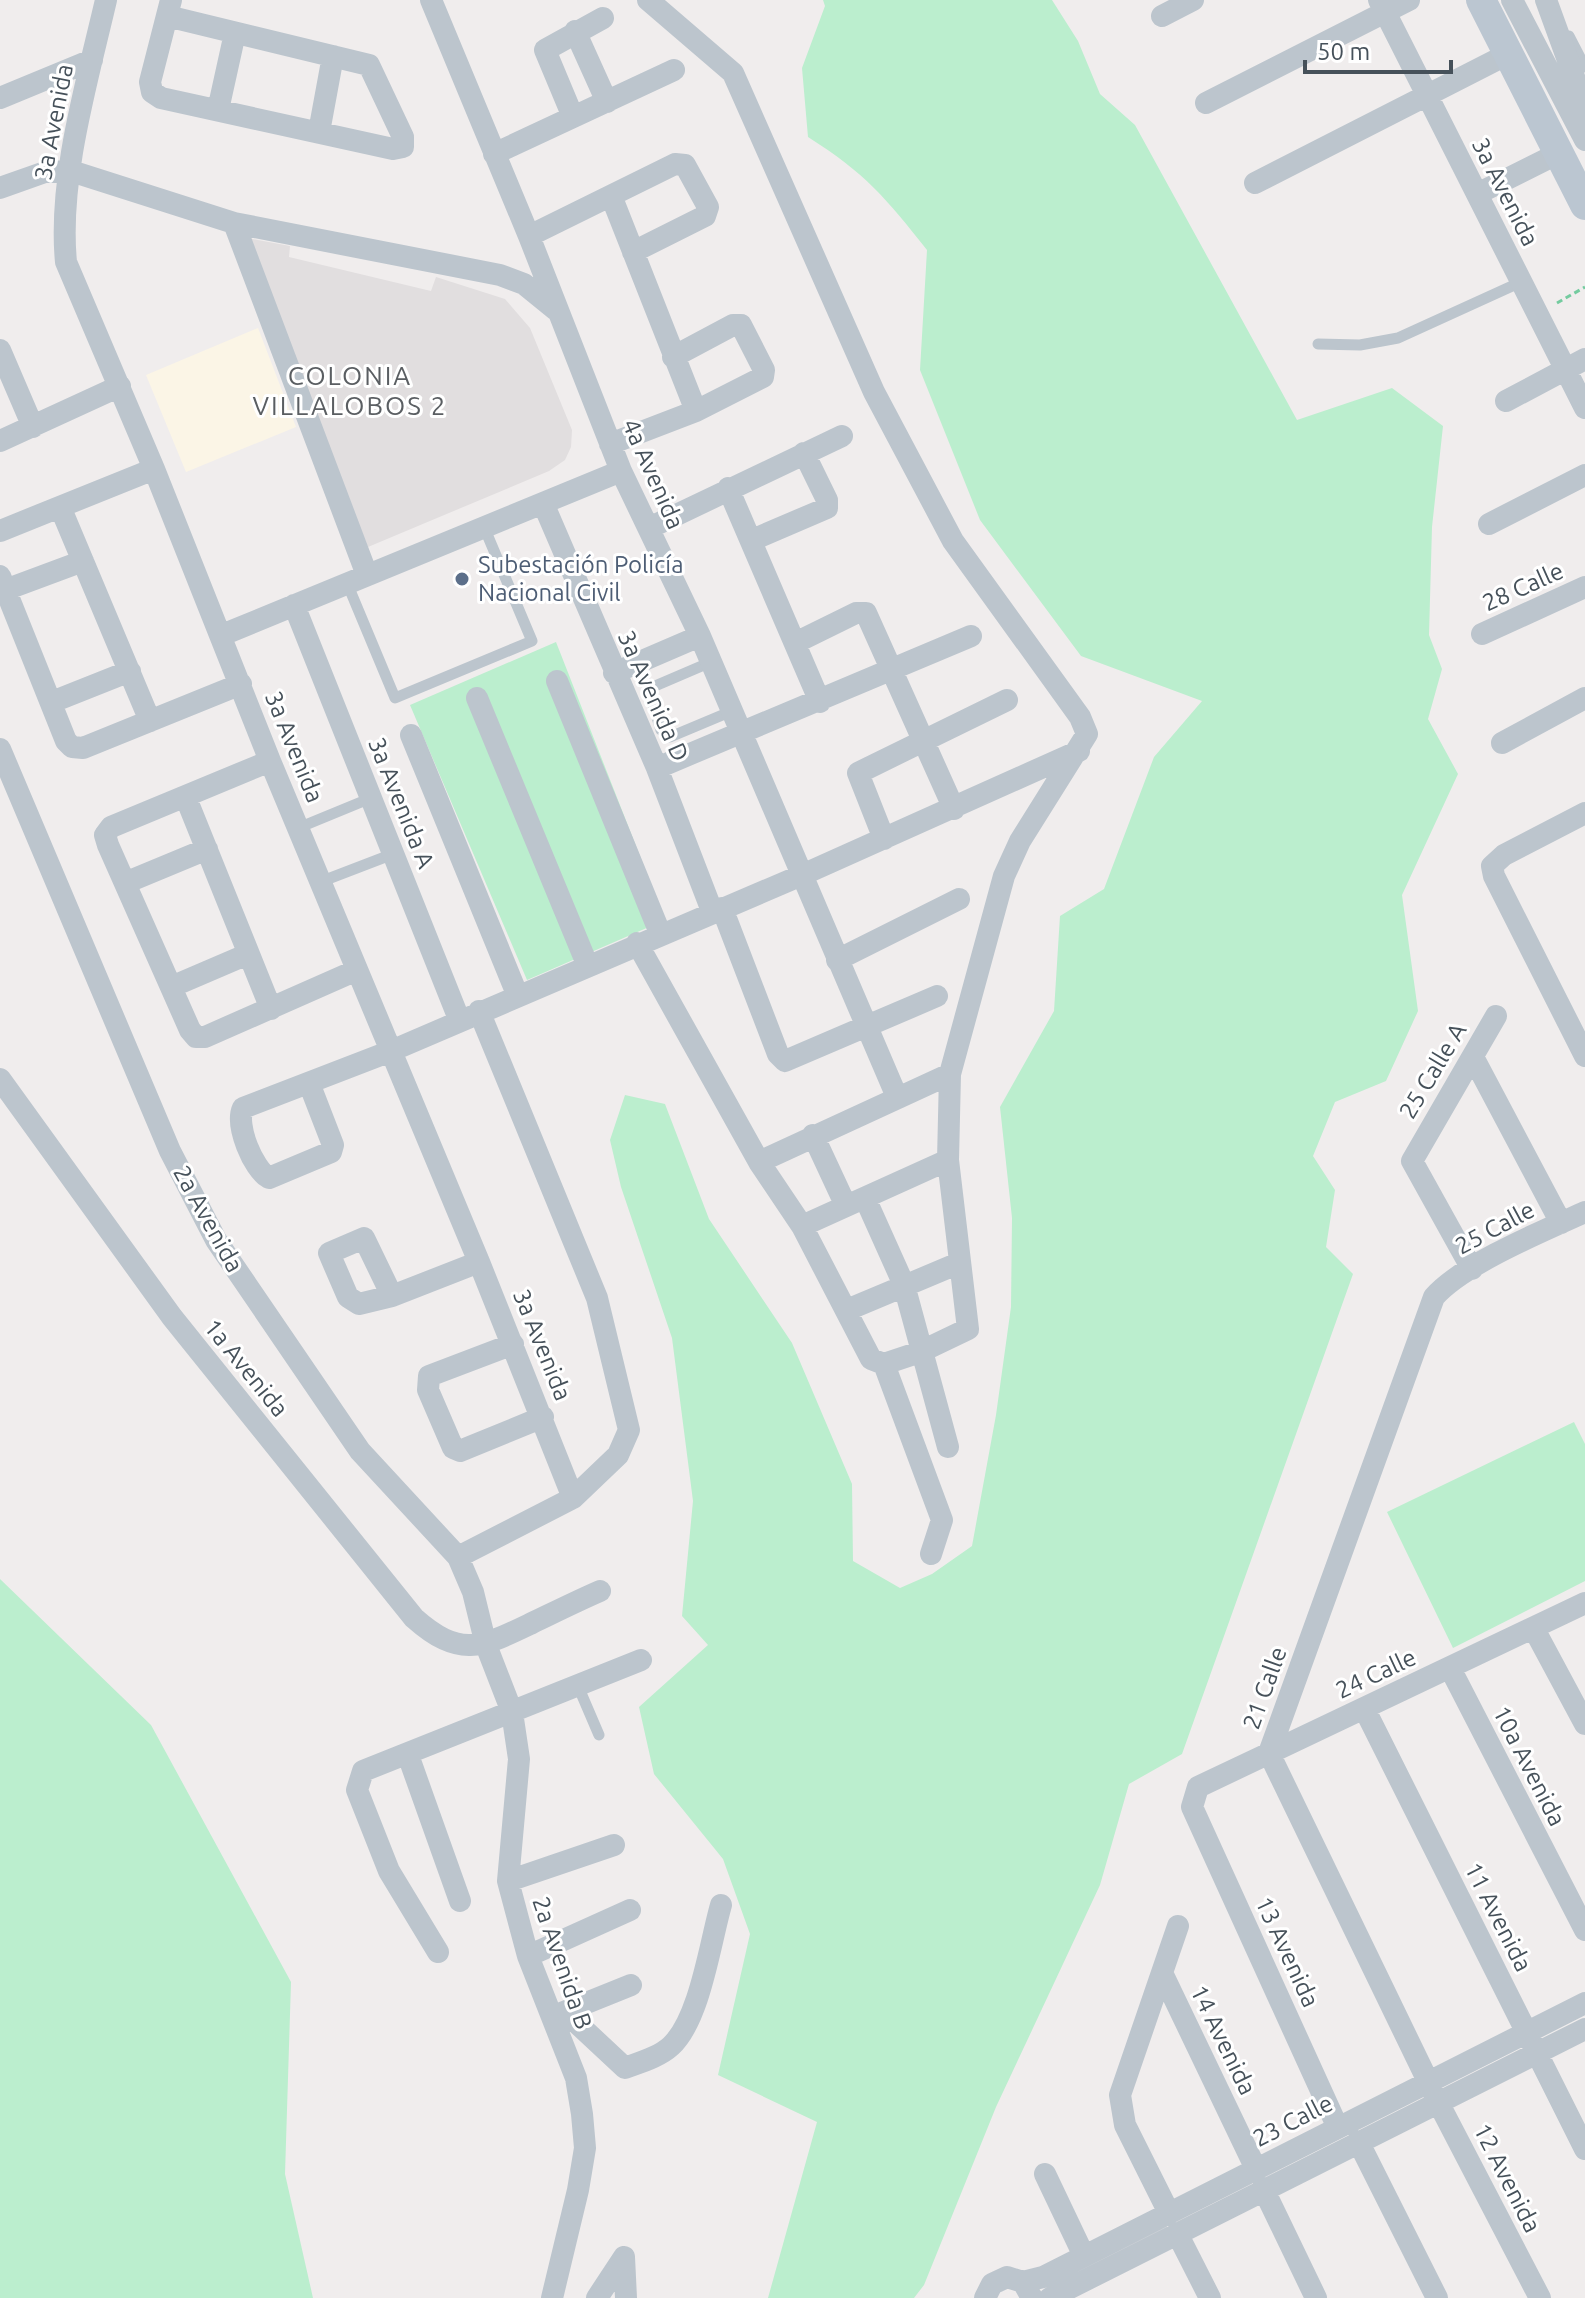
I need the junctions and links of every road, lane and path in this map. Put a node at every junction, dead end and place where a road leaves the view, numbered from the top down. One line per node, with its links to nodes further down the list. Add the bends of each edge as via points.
1 (106, 0): 17 (street, 3a Avenida)
2 (431, 0): 30 (street, 4a Avenida)
3 (648, 0): 96 (street, via 733,73 874,392 953,541 1080,717 1087,734)
4 (1193, 0): 11 (street)
5 (1409, 0): 9 (street)
6 (1481, 0): 15 (main road)
7 (1512, 0): 29 (street)
8 (1548, 0): 18 (lane); 25 (street)
9 (1382, 6): 22 (street, 3a Avenida); 24 (street)
10 (169, 8): 14 (street); 26 (street, via 152,92)
11 (1162, 16)
12 (603, 18): 13 (street)
13 (575, 31): 20 (street); 21 (street, via 545,50)
14 (235, 33): 16 (street); 26 (street)
15 (1508, 54): 22 (street); 29 (main road)
16 (333, 56): 28 (street); 28 (street, via 369,65 403,147)
17 (92, 60): 23 (street); 31 (street, 3a Avenida)
18 (1585, 67)
19 (674, 70): 20 (street)
20 (603, 92): 21 (street); 27 (street)
21 (563, 96): 27 (street)
22 (1427, 96): 32 (street); 34 (street, 3a Avenida)
23 (0, 98)
24 (1206, 103)
25 (1585, 107)
26 (218, 110): 28 (street)
27 (573, 117): 30 (street)
28 (319, 132)
29 (1572, 147): 34 (street); 36 (main road)
30 (494, 154): 38 (street, 4a Avenida)
31 (71, 171): 33 (street, via 45,172); 37 (street); 48 (street, 3a Avenida, via 63,226 66,262)
32 (1255, 183)
33 (0, 188)
34 (1477, 194): 40 (street, 3a Avenida)
35 (612, 198): 38 (street); 39 (street); 39 (street, via 675,164 685,165 708,207 696,222)
36 (1585, 205)
37 (234, 223): 42 (street, via 500,275 524,284); 69 (street)
38 (529, 236): 42 (street, 4a Avenida)
39 (633, 252): 46 (street)
40 (1521, 282): 43 (street, 3a Avenida); 44 (lane, via 1398,338 1360,345)
41 (1585, 287): 43 (path)
42 (558, 311): 55 (street, 4a Avenida)
43 (1537, 313): 47 (street, 3a Avenida)
44 (1318, 344)
45 (1, 357): 52 (street)
46 (673, 357): 51 (street); 51 (street, via 741,325 764,370 763,377)
47 (1575, 364): 49 (street); 50 (street, 3a Avenida)
48 (120, 386): 52 (street); 57 (street, 3a Avenida)
49 (1506, 401)
50 (1585, 408)
51 (696, 411): 55 (street)
52 (33, 427): 54 (street)
53 (842, 436): 56 (street)
54 (0, 441)
55 (610, 444): 58 (street, 4a Avenida)
56 (804, 453): 60 (street); 67 (street, via 827,508)
57 (154, 469): 62 (street); 74 (street, 3a Avenida)
58 (621, 471): 61 (street); 65 (street, 4a Avenida)
59 (1585, 475): 63 (street)
60 (728, 488): 65 (street); 67 (street)
61 (543, 503): 64 (street); 81 (street, 3a Avenida D)
62 (61, 509): 66 (street); 68 (street)
63 (1489, 524)
64 (484, 527): 69 (street); 69 (lane, via 532,641 395,698)
65 (649, 528): 75 (street, 4a Avenida)
66 (0, 531)
67 (752, 540): 77 (street)
68 (83, 561): 70 (street); 80 (street)
69 (357, 579): 72 (street)
70 (3, 583): 87 (street)
71 (1585, 587): 73 (street, 28 Calle)
72 (294, 605): 74 (street); 100 (street, 3a Avenida A)
73 (1482, 634)
74 (222, 635): 83 (street, 3a Avenida)
75 (700, 636): 78 (street, 4a Avenida); 81 (street)
76 (971, 636): 79 (street)
77 (795, 643): 79 (street, via 866,613); 88 (street)
78 (711, 662): 89 (street, 4a Avenida); 89 (lane, via 648,689 661,730 670,737)
79 (892, 670): 88 (street); 93 (street)
80 (130, 671): 87 (street); 90 (street)
81 (614, 673): 98 (street, 3a Avenida D)
82 (557, 681): 112 (street)
83 (241, 684): 90 (street); 97 (street, 3a Avenida)
84 (477, 698): 116 (street)
85 (1585, 698): 94 (street)
86 (1007, 700): 93 (street)
87 (52, 702): 90 (street, via 72,747 83,748)
88 (820, 702): 91 (street)
89 (732, 711): 91 (street, 4a Avenida)
90 (150, 721)
91 (742, 734): 98 (street); 107 (street, 4a Avenida)
92 (411, 735): 119 (street)
93 (922, 739): 101 (street); 104 (street, via 858,773)
94 (1502, 743)
95 (0, 749): 153 (street, 2a Avenida, via 170,1151 216,1240 360,1451)
96 (1080, 750): 101 (street); 128 (street, via 1025,832 1004,876)
97 (270, 761): 99 (street); 103 (street, 3a Avenida)
98 (657, 768): 111 (street, 3a Avenida D)
99 (186, 798): 105 (street); 109 (street, via 111,827 105,835)
100 (371, 798): 103 (lane); 106 (street, 3a Avenida A)
101 (954, 809): 104 (street)
102 (1583, 819): 126 (street, via 1504,855 1492,866)
103 (298, 828): 108 (street, 3a Avenida)
104 (884, 839): 107 (street)
105 (207, 849): 109 (street); 114 (street)
106 (393, 854): 108 (lane); 122 (street, 3a Avenida A)
107 (802, 875): 111 (street); 115 (street, 4a Avenida)
108 (320, 882): 117 (street, 3a Avenida)
109 (125, 883): 118 (street)
110 (959, 899): 115 (street)
111 (717, 910): 112 (street); 124 (street, 3a Avenida D, via 785,1061)
112 (660, 933): 113 (street)
113 (637, 943): 116 (street); 134 (street)
114 (248, 954): 118 (street); 121 (street)
115 (837, 960): 124 (street, 4a Avenida)
116 (587, 964): 119 (street)
117 (357, 970): 121 (street); 125 (street, 3a Avenida)
118 (171, 987): 121 (street, via 196,1037)
119 (517, 994): 122 (street)
120 (937, 996): 124 (street)
121 (271, 1009)
122 (469, 1015): 125 (street); 151 (street, 3a Avenida A, via 597,1298 629,1430 618,1455)
123 (1496, 1016): 127 (street, 25 Calle A)
124 (865, 1028): 131 (street, 4a Avenida)
125 (391, 1051): 130 (street); 139 (street, 3a Avenida)
126 (1585, 1056)
127 (1473, 1057): 137 (street); 141 (street, 25 Calle A, via 1412,1161)
128 (950, 1074): 131 (street); 133 (street)
129 (0, 1079): 157 (street, 1a Avenida, via 172,1317 414,1618 435,1637)
130 (309, 1083): 130 (street, via 243,1108 239,1117 261,1173 269,1178 331,1152 333,1145)
131 (897, 1097): 132 (street)
132 (813, 1135): 134 (street); 135 (street)
133 (948, 1160): 135 (street); 140 (street)
134 (759, 1162): 138 (street)
135 (855, 1202): 138 (street); 142 (street)
136 (1585, 1212): 137 (street, 25 Calle)
137 (1561, 1223): 141 (street, 25 Calle)
138 (802, 1226): 145 (street)
139 (479, 1262): 143 (street); 146 (street, 3a Avenida)
140 (959, 1263): 142 (street); 147 (street, via 968,1329)
141 (1472, 1269): 144 (street, 25 Calle)
142 (904, 1285): 145 (street); 147 (street)
143 (392, 1296)
144 (1434, 1297): 165 (street, 21 Calle)
145 (847, 1310): 148 (street, via 871,1359)
146 (513, 1344): 149 (street, 3a Avenida); 149 (street, via 429,1376 428,1390 453,1448 460,1451)
147 (920, 1352): 148 (street); 150 (street)
148 (884, 1364): 152 (street, via 942,1520)
149 (543, 1417): 151 (street, 3a Avenida)
150 (948, 1447)
151 (573, 1498): 153 (street, 3a Avenida A)
152 (931, 1554)
153 (458, 1557): 157 (street, 2a Avenida)
154 (600, 1591): 157 (street)
155 (1585, 1603): 156 (street, 24 Calle)
156 (1534, 1629): 159 (street, 24 Calle); 163 (street)
157 (486, 1645): 162 (street, 2a Avenida B)
158 (641, 1660): 160 (street)
159 (1450, 1668): 161 (street, 24 Calle); 174 (street, 10a Avenida)
160 (578, 1686): 162 (street); 164 (lane)
161 (1364, 1708): 165 (street, 24 Calle); 182 (street, 11 Avenida)
162 (512, 1712): 166 (street); 169 (street, 2a Avenida B, via 519,1759)
163 (1585, 1724)
164 (599, 1735)
165 (1269, 1753): 167 (street, 24 Calle, via 1198,1787); 184 (street, 21 Calle)
166 (408, 1755): 170 (street); 175 (street, via 363,1771 357,1790 389,1871)
167 (1192, 1797): 185 (street, 13 Avenida, via 1192,1807)
168 (614, 1845): 169 (street)
169 (508, 1881): 176 (street, 2a Avenida B)
170 (460, 1901)
171 (721, 1905): 180 (street, via 694,2004 680,2037 668,2049 625,2068)
172 (630, 1910): 176 (street)
173 (1178, 1926): 177 (street)
174 (1585, 1930)
175 (438, 1952)
176 (528, 1956): 180 (street, 2a Avenida B)
177 (1164, 1977): 189 (street, 14 Avenida); 190 (street, via 1120,2095 1125,2125)
178 (631, 1985): 180 (street)
179 (1585, 2003): 182 (street, 23 Calle)
180 (558, 2014): 194 (street, 2a Avenida B, via 576,2078 585,2148)
181 (1585, 2029): 183 (street, 23 Calle)
182 (1527, 2032): 183 (street, 11 Avenida); 184 (street, 23 Calle)
183 (1537, 2053): 184 (street, 23 Calle); 187 (street, 11 Avenida)
184 (1434, 2092): 185 (street, 23 Calle); 186 (street, 23 Calle); 203 (street, 12 Avenida)
185 (1338, 2128): 189 (street, 23 Calle)
186 (1358, 2141): 189 (street, 23 Calle); 202 (street)
187 (1585, 2149)
188 (1045, 2174): 192 (street)
189 (1260, 2179): 190 (street, 23 Calle); 191 (street, 23 Calle); 201 (street, 14 Avenida)
190 (1168, 2211): 192 (street, 23 Calle)
191 (1177, 2233): 192 (street, 23 Calle); 200 (street)
192 (1086, 2267): 193 (street, 23 Calle, via 1043,2277); 198 (street, 23 Calle); 199 (street)
193 (1028, 2290): 197 (street, 23 Calle, via 1015,2277 997,2280)
194 (552, 2298)
195 (597, 2298): 196 (street, via 624,2257)
196 (626, 2298)
197 (985, 2298)
198 (1050, 2298)
199 (1099, 2298)
200 (1210, 2298)
201 (1316, 2298)
202 (1437, 2298)
203 (1540, 2298)

